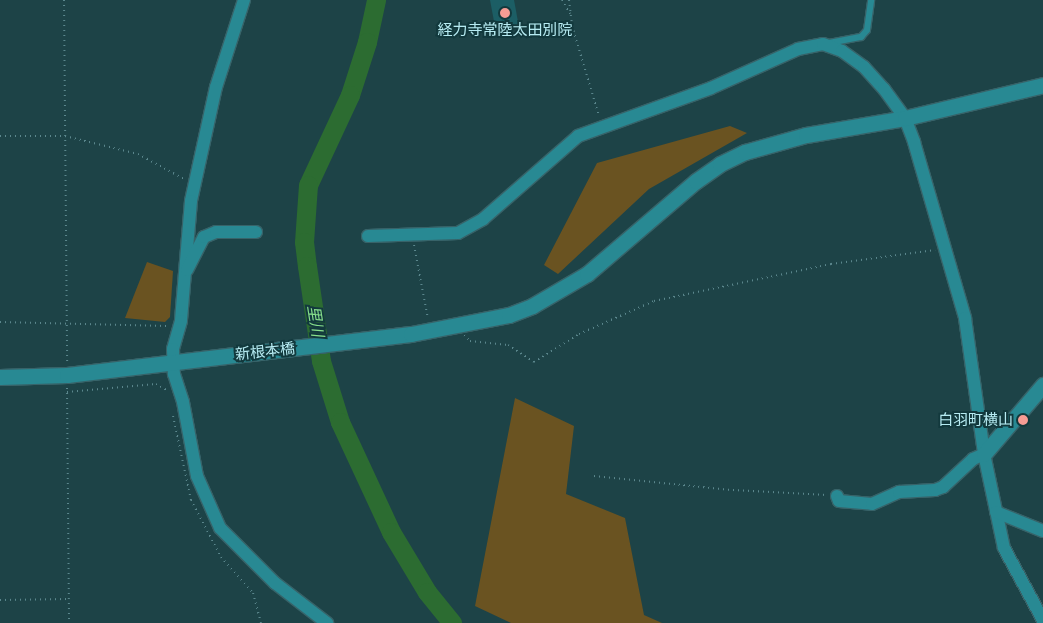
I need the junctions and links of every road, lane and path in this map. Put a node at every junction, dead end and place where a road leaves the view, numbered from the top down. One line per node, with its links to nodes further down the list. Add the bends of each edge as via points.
1 (64, 0): 12 (path)
2 (244, 0): 13 (street, via 216,87)
3 (562, 0): 6 (path)
4 (569, 0): 6 (path)
5 (872, 0): 7 (lane, via 869,23 861,37)
6 (571, 16): 10 (path)
7 (823, 44): 9 (street, via 842,51 864,67); 10 (street, via 790,52 711,88)
8 (1043, 85): 9 (street, 新根本橋)
9 (905, 118): 17 (street); 22 (street, 新根本橋, via 806,134 745,152 696,181 587,274 559,292 509,315)
10 (603, 128): 15 (street, via 578,136 470,228 442,236)
11 (0, 136): 12 (path)
12 (66, 136): 13 (path, via 138,154 154,162 186,179); 21 (path)
13 (191, 201): 18 (street)
14 (256, 232): 18 (street, via 216,232 204,237)
15 (412, 235): 16 (street); 22 (path)
16 (368, 236)
17 (946, 248): 23 (path, via 831,264 654,301 579,334 534,362 508,345 470,341 464,335); 31 (street, via 971,346)
18 (185, 272): 24 (street)
19 (173, 320): 21 (path, via 167,326)
20 (0, 322): 21 (path)
21 (67, 322): 25 (path)
22 (430, 331): 24 (street, 新根本橋)
23 (455, 334)
24 (177, 360): 25 (street, 新根本橋); 41 (street, via 174,374 183,402 192,457 212,514 231,541 268,577)
25 (67, 375): 26 (street, 新根本橋); 28 (path)
26 (0, 377)
27 (1043, 385): 31 (street)
28 (67, 392): 29 (path, via 156,384); 36 (path)
29 (170, 395)
30 (173, 414): 40 (path, via 191,500 221,556 253,593)
31 (984, 454): 33 (street, via 935,490 900,492 872,504 839,501); 34 (street)
32 (594, 476): 33 (path, via 733,490)
33 (837, 496)
34 (996, 512): 35 (street); 38 (street, via 1007,557)
35 (1043, 532)
36 (69, 599): 37 (path); 39 (path)
37 (0, 600)
38 (1043, 620)
39 (69, 623)
40 (261, 623)
41 (327, 623)

